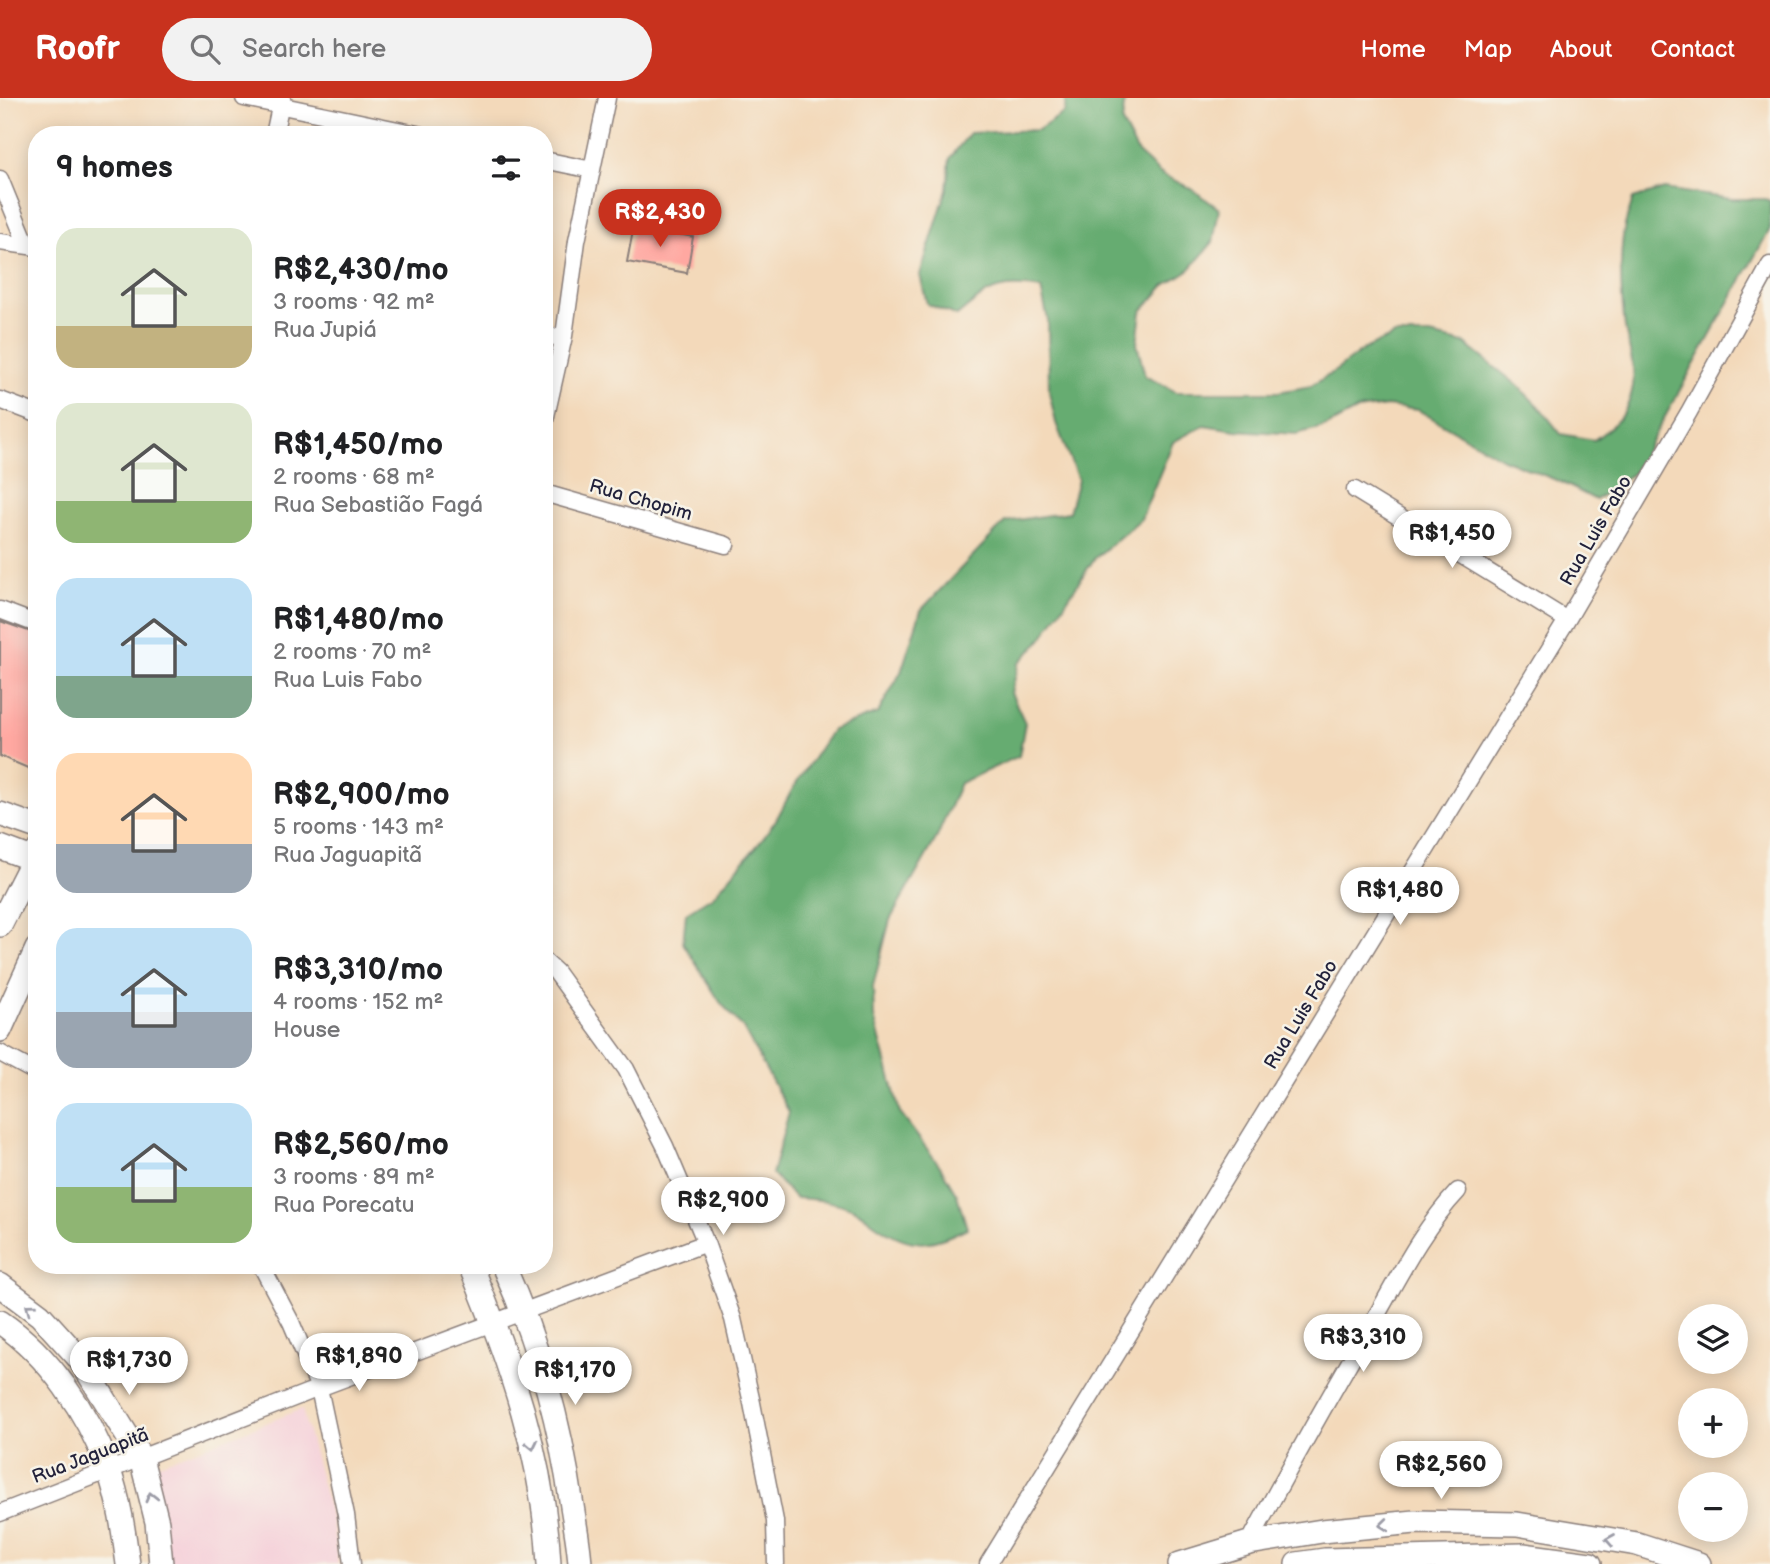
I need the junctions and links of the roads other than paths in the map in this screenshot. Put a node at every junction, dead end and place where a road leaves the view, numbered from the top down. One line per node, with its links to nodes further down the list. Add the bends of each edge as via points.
1 (244, 98): 3 (street)
2 (607, 98): 7 (street)
3 (281, 102): 4 (street); 5 (street)
4 (276, 126)
5 (384, 126)
6 (553, 162): 7 (street)
7 (592, 170): 13 (street)
8 (0, 179): 9 (street)
9 (28, 238)
10 (0, 242): 11 (street)
11 (28, 246)
12 (1770, 265): 22 (street, Rua Luis Fabo)
13 (564, 336): 14 (street); 15 (street)
14 (553, 337)
15 (553, 385)
16 (0, 400): 17 (street)
17 (28, 411)
18 (1355, 490): 22 (street)
19 (553, 496): 20 (street, Rua Chopim)
20 (726, 545)
21 (0, 610): 23 (street)
22 (1567, 620): 58 (street, Rua Luis Fabo)
23 (28, 621)
24 (0, 814): 25 (street)
25 (28, 824)
26 (0, 847): 27 (street)
27 (28, 856)
28 (28, 873): 29 (street)
29 (0, 925)
30 (28, 969): 32 (street)
31 (553, 969): 36 (street, via 626,1069)
32 (0, 1030)
33 (0, 1054): 34 (street)
34 (28, 1068)
35 (1458, 1191): 49 (street, via 1440,1211 1388,1296)
36 (706, 1243): 41 (street, Rua Jaguapitã); 57 (street, via 733,1319 752,1403 775,1521)
37 (266, 1274): 44 (street)
38 (474, 1274): 43 (street)
39 (507, 1274): 41 (street)
40 (0, 1285): 45 (street, one-way to 40, via 79,1358 40,1315)
41 (524, 1312): 43 (street, Rua Jaguapitã); 56 (street, via 564,1453)
42 (0, 1322): 46 (street, via 55,1374 86,1421)
43 (494, 1323): 44 (street, Rua Jaguapitã); 55 (street, one-way to 55, via 534,1448)
44 (319, 1388): 45 (street, Rua Jaguapitã); 54 (street)
45 (141, 1458): 46 (street, Rua Jaguapitã); 53 (street, one-way to 45, via 157,1522)
46 (108, 1469): 47 (street, Rua Jaguapitã); 52 (street)
47 (0, 1513)
48 (1322, 1531): 49 (street); 50 (street); 51 (street, one-way to 48, via 1637,1544 1517,1524 1415,1522)
49 (1249, 1543): 59 (street)
50 (1326, 1562): 60 (street); 61 (street, via 1523,1555)
51 (1687, 1562)
52 (128, 1564)
53 (161, 1564)
54 (352, 1564)
55 (548, 1564)
56 (580, 1564)
57 (776, 1564)
58 (988, 1564)
59 (1180, 1564)
60 (1297, 1564)
61 (1590, 1564)

